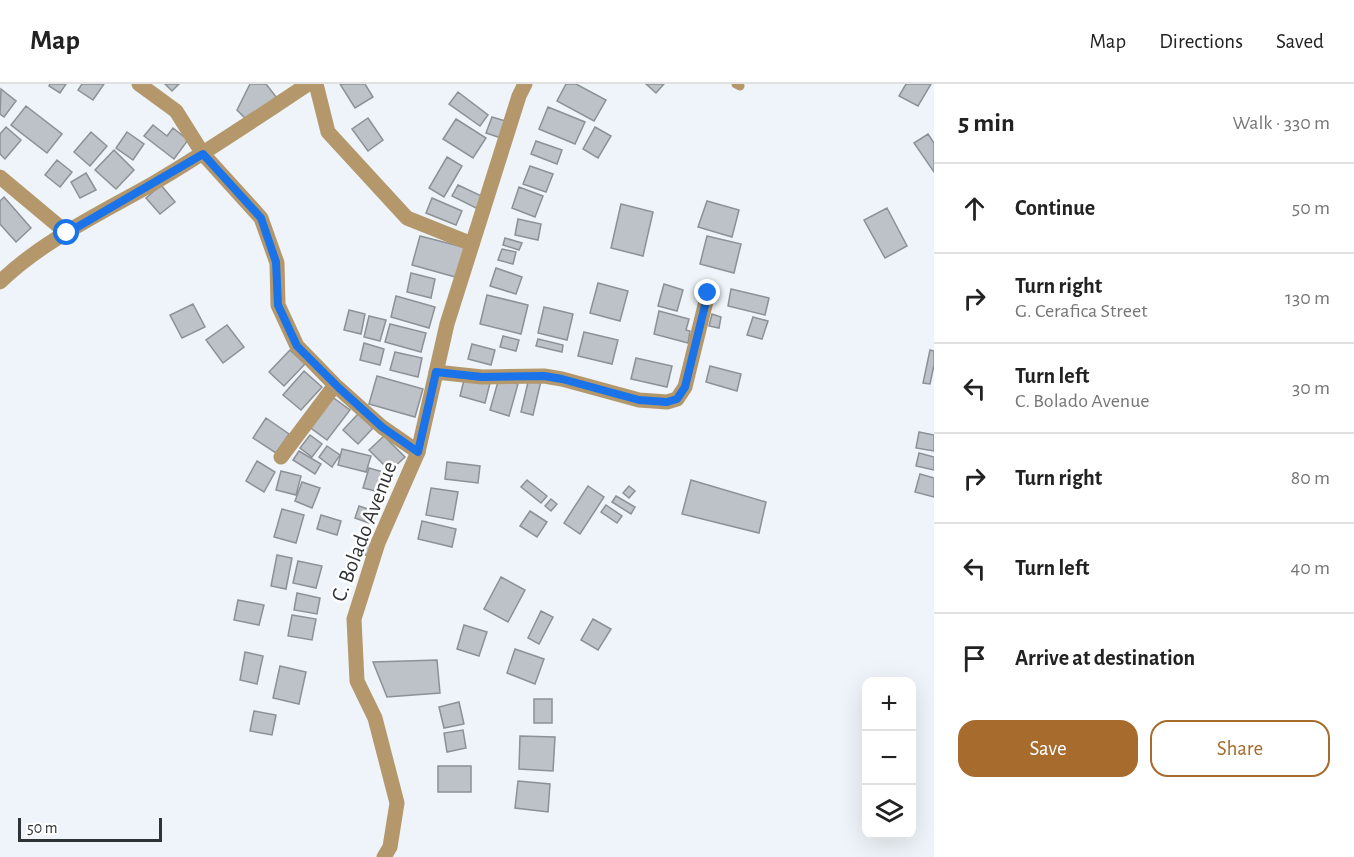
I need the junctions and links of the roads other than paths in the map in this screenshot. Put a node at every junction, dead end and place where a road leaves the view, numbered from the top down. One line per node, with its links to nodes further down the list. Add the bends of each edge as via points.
1 (139, 84): 5 (street, via 176,111)
2 (308, 84): 5 (street)
3 (316, 84): 8 (street, via 328,132 407,218)
4 (525, 84): 8 (street, C. Bolado Avenue)
5 (203, 154): 7 (street); 12 (street, via 261,218 276,262 278,305 297,346)
6 (0, 177): 7 (street)
7 (67, 233): 9 (street, via 14,268)
8 (472, 244): 11 (street, C. Bolado Avenue)
9 (0, 282)
10 (708, 293): 11 (street, via 685,387 677,399 667,402 639,400 544,376 482,377)
11 (436, 372): 13 (street, C. Bolado Avenue)
12 (335, 385): 13 (street, via 382,427); 14 (street)
13 (418, 452): 15 (street, C. Bolado Avenue, via 378,543 354,619 357,681 375,718 397,803 390,847)
14 (281, 457)
15 (384, 857)

